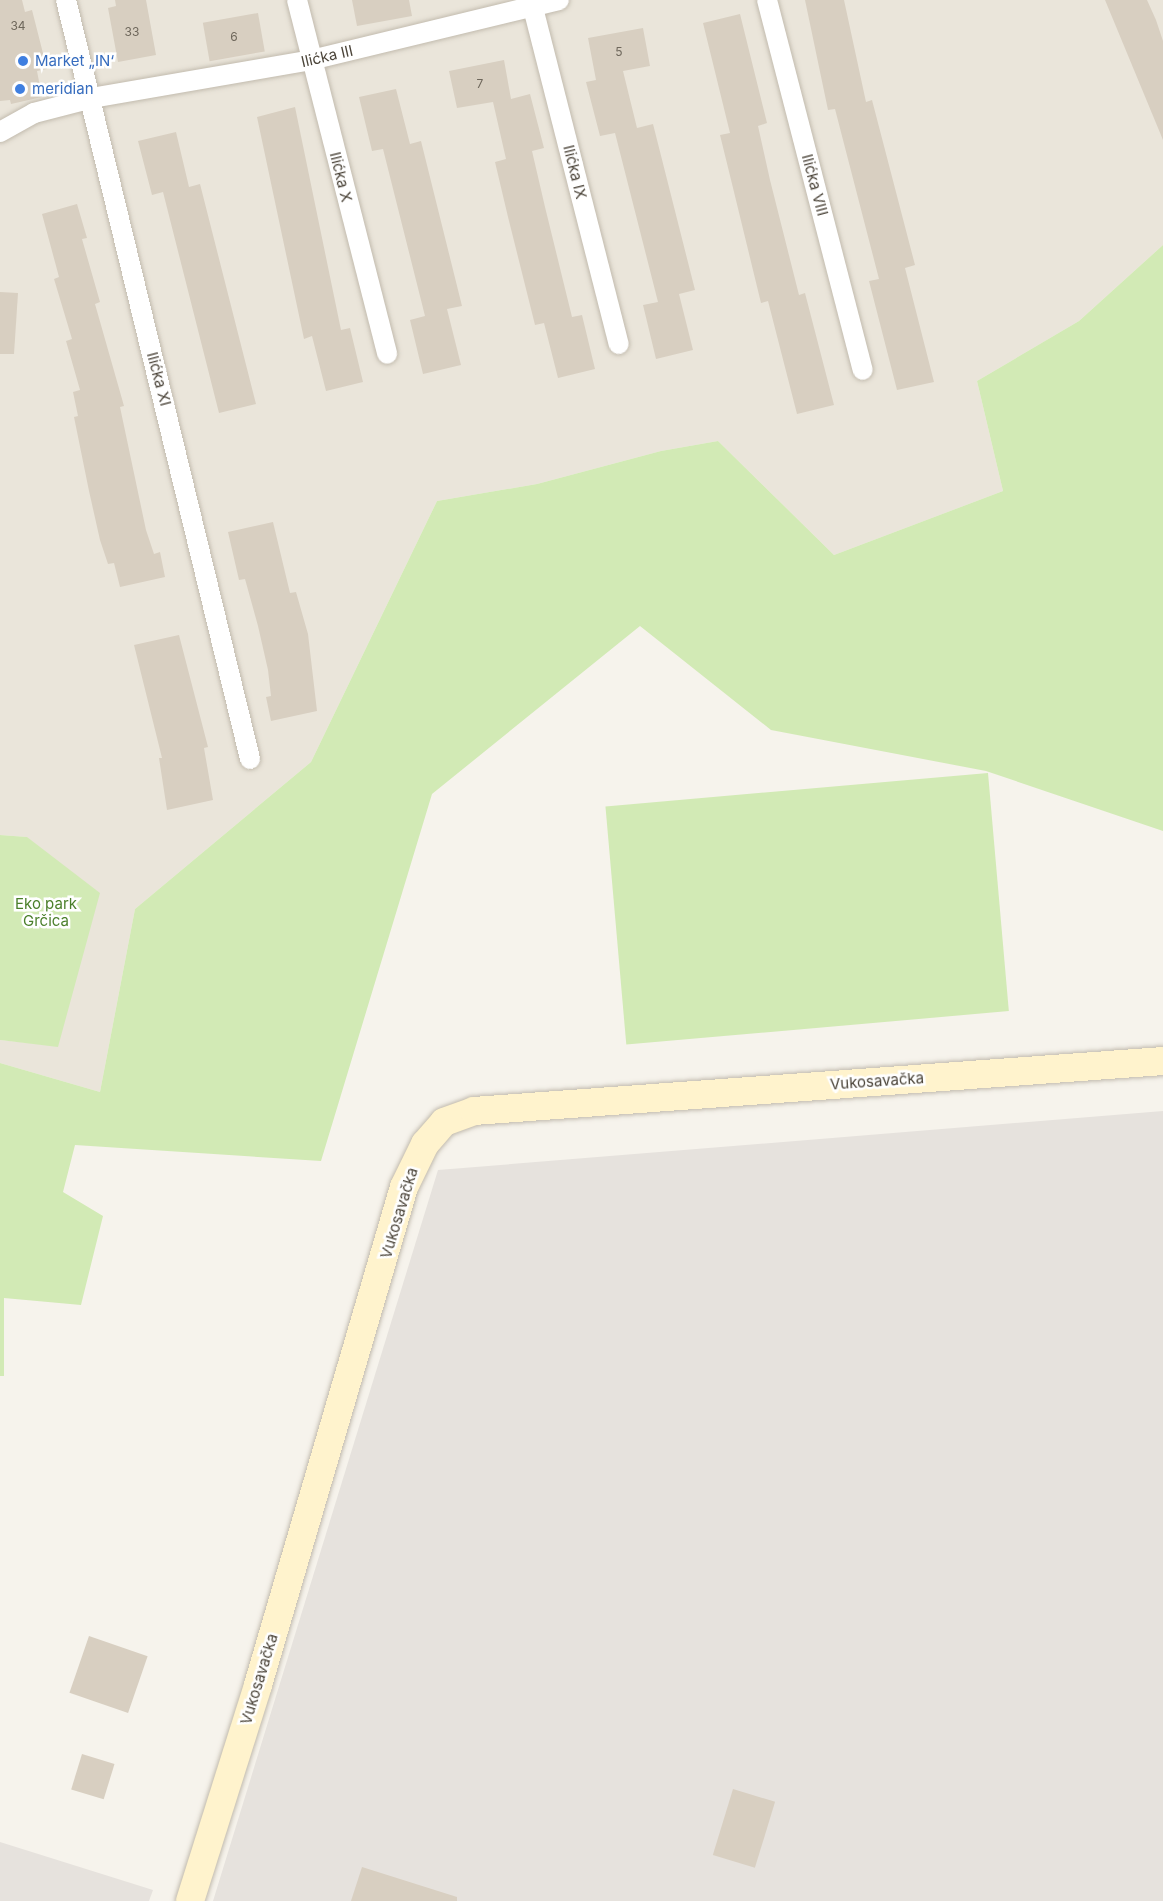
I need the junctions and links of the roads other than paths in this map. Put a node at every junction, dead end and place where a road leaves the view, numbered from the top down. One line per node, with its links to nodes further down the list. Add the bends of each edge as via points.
1 (66, 0): 7 (street, Ilićka XI)
2 (297, 0): 6 (street, Ilićka X)
3 (559, 0): 5 (street, Ilićka III)
4 (767, 0): 11 (street, Ilićka VIII)
5 (532, 3): 6 (street, Ilićka III); 9 (street, Ilićka IX)
6 (311, 60): 7 (street, Ilićka III); 10 (street, Ilićka X)
7 (92, 98): 8 (street, Ilićka III, via 34,113); 12 (street, Ilićka XI)
8 (0, 132)
9 (619, 344)
10 (387, 354)
11 (863, 370)
12 (250, 759)
13 (1163, 1061): 14 (street, Vukosavačka, via 474,1111 444,1122 424,1144 404,1187 258,1685)
14 (190, 1901)

